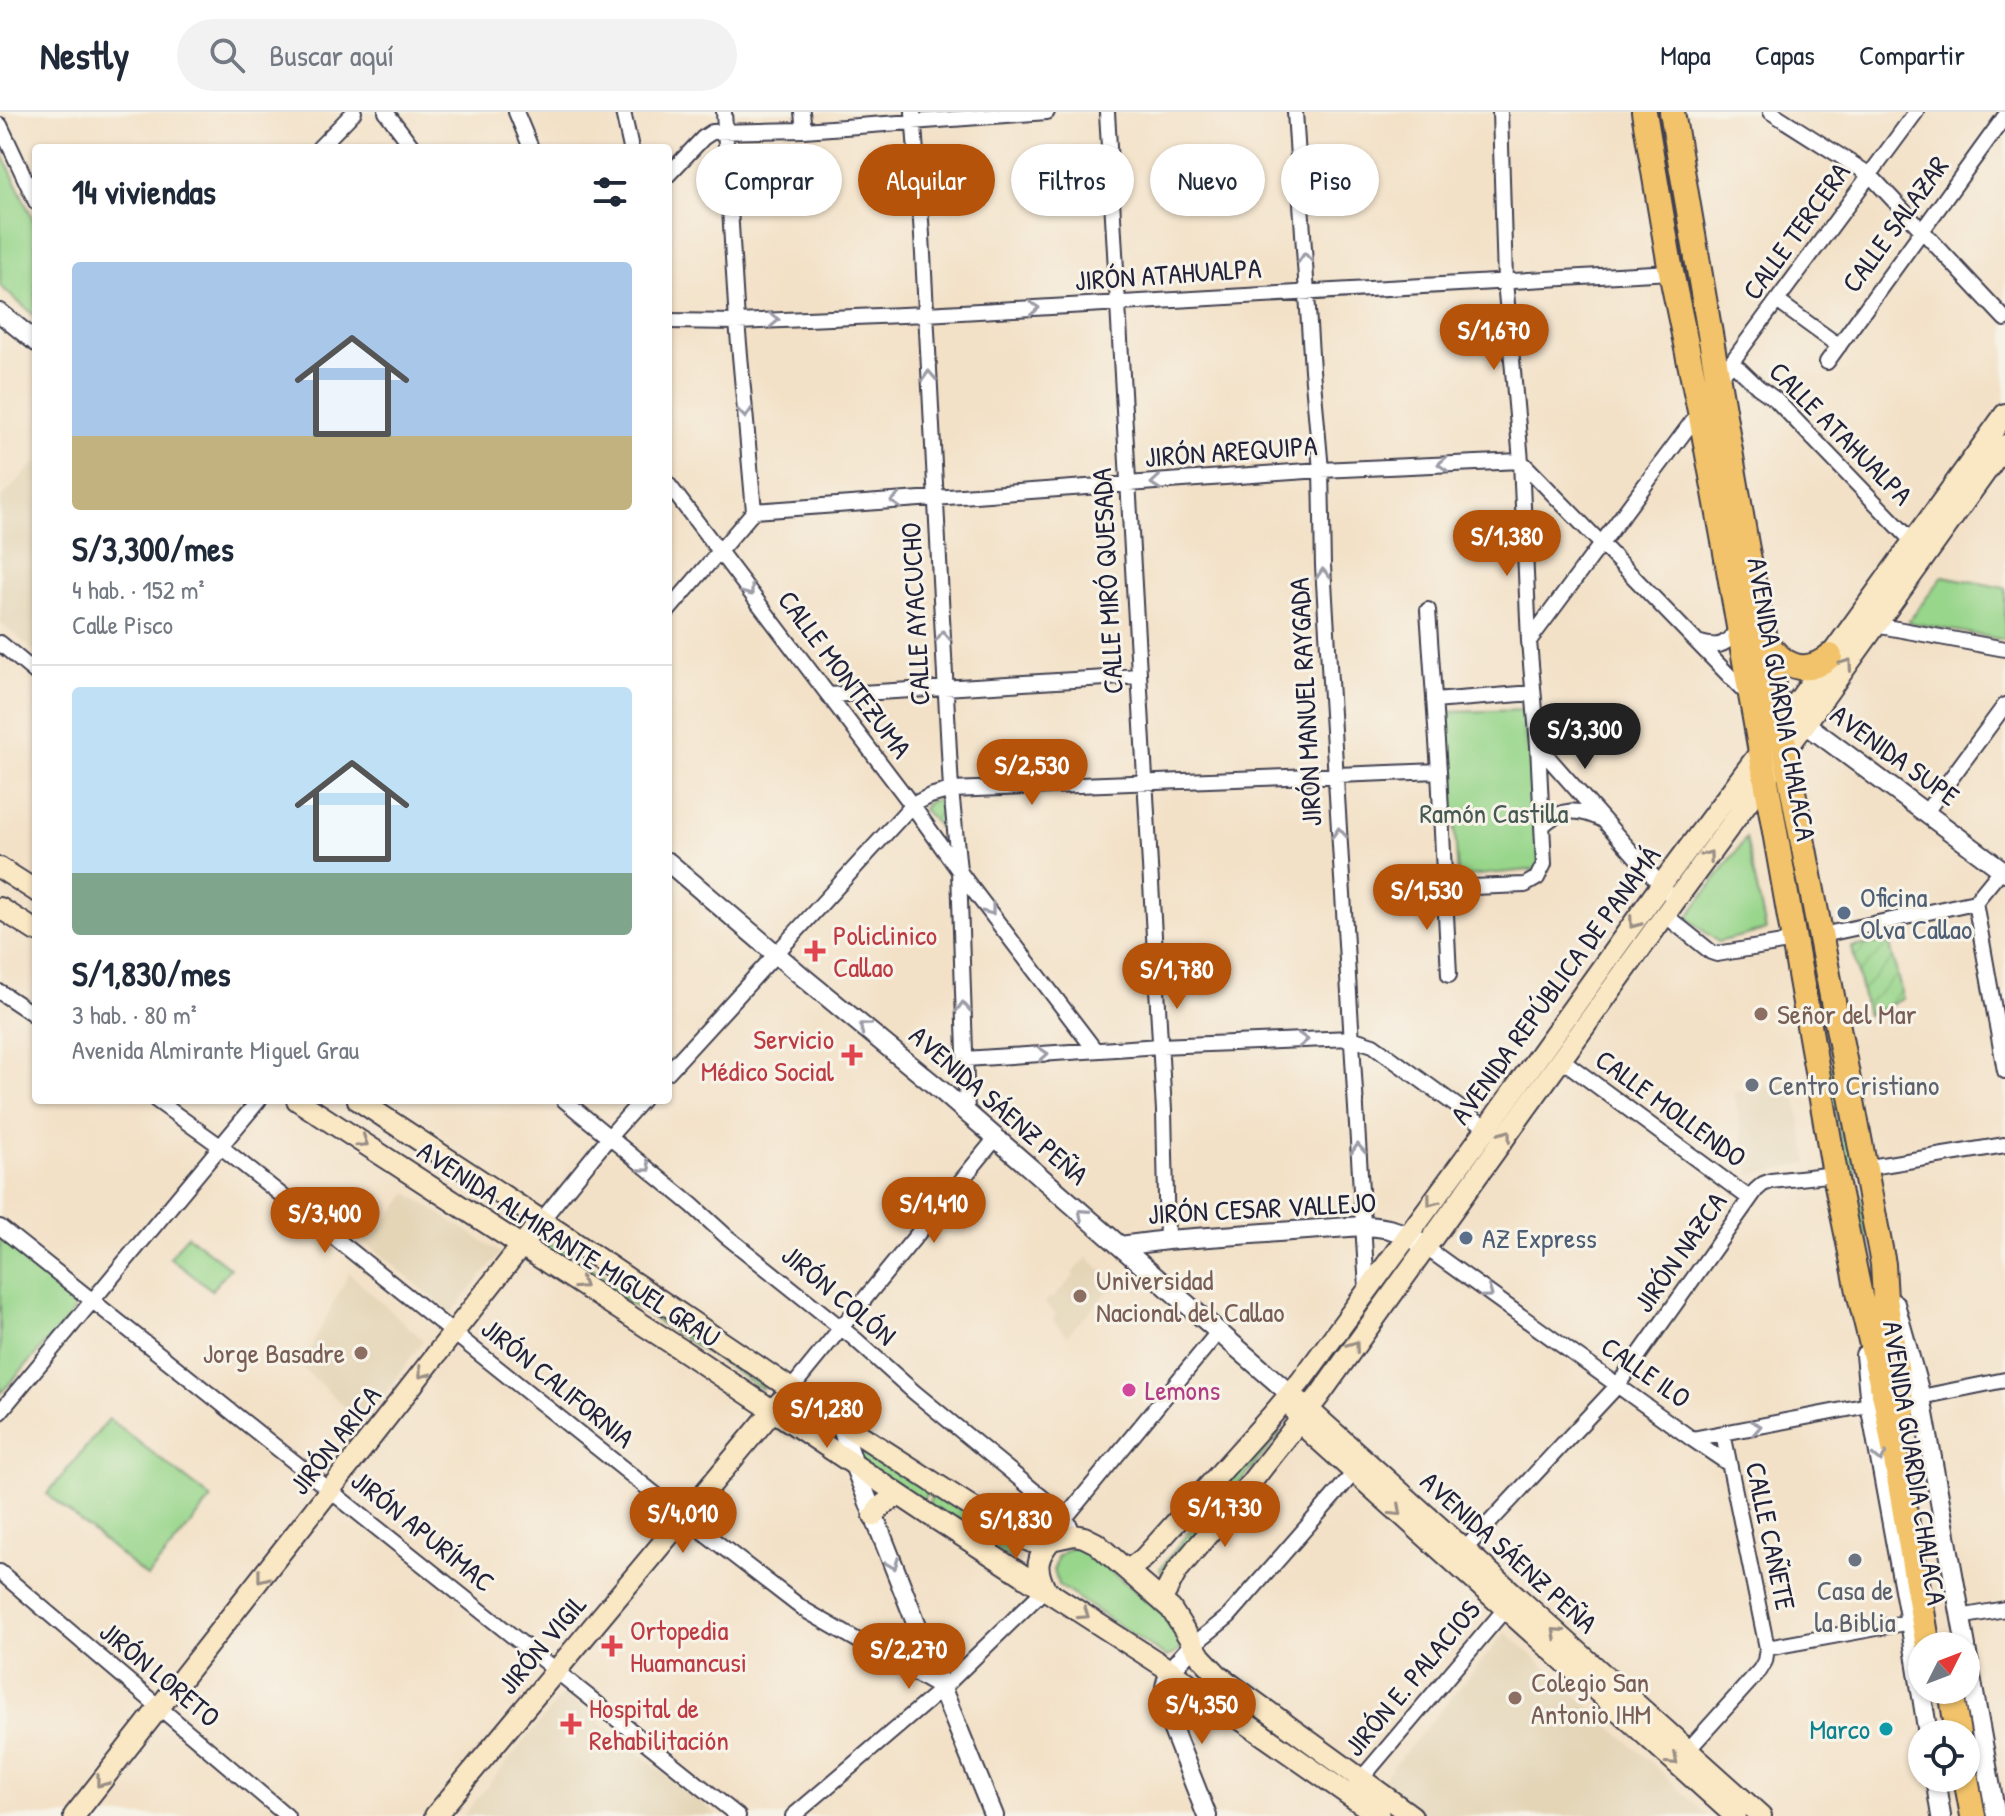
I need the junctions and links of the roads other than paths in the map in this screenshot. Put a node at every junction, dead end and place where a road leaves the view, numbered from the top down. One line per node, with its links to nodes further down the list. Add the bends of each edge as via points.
1 (354, 112): 20 (street)
2 (386, 112): 21 (street)
3 (516, 112): 22 (street)
4 (623, 112): 23 (street)
5 (724, 112): 19 (street)
6 (802, 112): 18 (street)
7 (1047, 112): 16 (street)
8 (1107, 112): 34 (street, CALLE MIRÓ QUESADA)
9 (1295, 112): 32 (street, JIRÓN MANUEL RAYGADA, one-way to 9)
10 (1500, 112): 31 (street)
11 (1644, 112): 28 (main road, AVENIDA GUARDIA CHALACA)
12 (1672, 112): 27 (main road, AVENIDA GUARDIA CHALACA)
13 (1771, 112): 25 (street)
14 (1916, 112): 25 (street, CALLE TERCERA)
15 (2005, 116): 29 (street, CALLE SALAZAR)
16 (913, 117): 18 (street); 36 (street, CALLE AYACUCHO)
17 (0, 125): 26 (street)
18 (804, 130): 19 (street)
19 (725, 133): 24 (street, via 703,138); 39 (street)
20 (323, 144)
21 (410, 144)
22 (529, 144)
23 (630, 144)
24 (672, 171)
25 (1870, 175): 29 (street); 33 (street, CALLE TERCERA)
26 (32, 193)
27 (1689, 211): 28 (main road); 44 (main road, AVENIDA GUARDIA CHALACA)
28 (1661, 214): 30 (main road, AVENIDA GUARDIA CHALACA)
29 (1923, 232): 37 (street); 41 (street, CALLE SALAZAR)
30 (1671, 272): 31 (street, JIRÓN ATAHUALPA); 45 (main road, AVENIDA GUARDIA CHALACA)
31 (1505, 281): 32 (street, JIRÓN ATAHUALPA); 48 (street)
32 (1307, 291): 34 (street, JIRÓN ATAHUALPA); 49 (street, JIRÓN MANUEL RAYGADA)
33 (1777, 301): 41 (street); 42 (street, CALLE TERCERA)
34 (1117, 303): 36 (street, JIRÓN ATAHUALPA, one-way to 34); 50 (street, CALLE MIRÓ QUESADA)
35 (0, 313): 40 (street)
36 (926, 314): 39 (street, JIRÓN ATAHUALPA, one-way to 36); 52 (street, CALLE AYACUCHO, one-way to 36)
37 (2005, 319)
38 (672, 321): 39 (street, JIRÓN ATAHUALPA)
39 (737, 322): 53 (street, one-way to 53)
40 (32, 339)
41 (1839, 346): 43 (street, CALLE SALAZAR)
42 (1732, 362): 44 (street, CALLE TERCERA); 54 (street, CALLE ATAHUALPA, via 1775,399)
43 (1827, 362)
44 (1717, 382): 56 (main road, AVENIDA GUARDIA CHALACA)
45 (1700, 411): 55 (street); 56 (main road, AVENIDA GUARDIA CHALACA)
46 (2005, 414): 54 (main road, AVENIDA REPÚBLICA DE PANAMÁ)
47 (2005, 445): 60 (main road, AVENIDA REPÚBLICA DE PANAMÁ)
48 (1521, 461): 49 (street, JIRÓN AREQUIPA, one-way to 49); 55 (street); 62 (street)
49 (1321, 470): 50 (street, JIRÓN AREQUIPA, one-way to 50); 81 (street, JIRÓN MANUEL RAYGADA, one-way to 49)
50 (1128, 485): 52 (street, JIRÓN AREQUIPA); 69 (street, CALLE MIRÓ QUESADA)
51 (672, 489): 57 (street, CALLE MONTEZUMA)
52 (935, 499): 53 (street, JIRÓN AREQUIPA, one-way to 53); 70 (street, CALLE AYACUCHO, one-way to 52)
53 (754, 511): 57 (street)
54 (1913, 542): 67 (main road, AVENIDA REPÚBLICA DE PANAMÁ)
55 (1602, 543): 62 (street); 65 (street)
56 (1735, 545): 61 (main road, AVENIDA GUARDIA CHALACA); 63 (main road, AVENIDA GUARDIA CHALACA)
57 (719, 552): 58 (street); 72 (street, CALLE MONTEZUMA, one-way to 72)
58 (672, 606)
59 (1428, 610): 74 (street)
60 (1875, 625): 66 (street); 76 (main road, AVENIDA REPÚBLICA DE PANAMÁ, one-way to 60)
61 (1739, 628): 65 (street, via 1723,645); 73 (main road, AVENIDA GUARDIA CHALACA)
62 (1529, 641): 71 (street)
63 (1765, 641): 67 (main road, via 1785,663 1799,667 1822,664); 76 (main road, AVENIDA GUARDIA CHALACA)
64 (0, 643): 68 (street)
65 (1699, 643): 73 (street)
66 (2005, 649)
67 (1830, 656): 76 (main road, AVENIDA REPÚBLICA DE PANAMÁ)
68 (32, 670)
69 (1139, 676): 70 (street); 83 (street, CALLE MIRÓ QUESADA)
70 (946, 688): 72 (street); 84 (street, CALLE AYACUCHO)
71 (1533, 693): 74 (street); 77 (street)
72 (829, 695): 85 (street, CALLE MONTEZUMA)
73 (1751, 699): 79 (main road, AVENIDA GUARDIA CHALACA)
74 (1434, 701): 80 (street)
75 (2005, 705): 86 (street)
76 (1792, 720): 78 (main road, AVENIDA GUARDIA CHALACA); 79 (main road, AVENIDA REPÚBLICA DE PANAMÁ); 86 (street, AVENIDA SUPE)
77 (1538, 746): 87 (street); 88 (street)
78 (1786, 750): 82 (main road, AVENIDA REPÚBLICA DE PANAMÁ); 100 (main road, AVENIDA GUARDIA CHALACA)
79 (1761, 752): 82 (main road, AVENIDA GUARDIA CHALACA); 96 (main road, AVENIDA REPÚBLICA DE PANAMÁ)
80 (1439, 771): 81 (street); 94 (street)
81 (1335, 776): 83 (street); 106 (street, JIRÓN MANUEL RAYGADA, one-way to 81)
82 (1765, 779): 96 (main road, AVENIDA REPÚBLICA DE PANAMÁ, one-way to 82); 101 (main road, AVENIDA GUARDIA CHALACA)
83 (1145, 784): 84 (street); 107 (street, CALLE MIRÓ QUESADA)
84 (951, 790): 85 (street); 90 (street, CALLE AYACUCHO)
85 (912, 805): 90 (street, CALLE MONTEZUMA); 102 (street)
86 (1926, 812): 91 (street, AVENIDA SUPE)
87 (1605, 821): 88 (street, via 1571,811); 96 (street)
88 (1543, 825): 94 (street, via 1544,864 1537,878 1525,885)
89 (672, 865): 102 (street, AVENIDA SÁENZ PEÑA)
90 (959, 870): 108 (street, CALLE MONTEZUMA, one-way to 108); 110 (street, CALLE AYACUCHO, one-way to 90)
91 (2004, 870): 97 (street)
92 (8, 873): 93 (main road); 95 (main road)
93 (32, 888)
94 (1445, 888): 103 (street)
95 (0, 897)
96 (1667, 900): 101 (street, via 1717,954); 111 (main road, AVENIDA REPÚBLICA DE PANAMÁ); 122 (main road, AVENIDA REPÚBLICA DE PANAMÁ, one-way to 122)
97 (1975, 902): 100 (street); 114 (street)
98 (0, 908): 99 (main road)
99 (32, 928)
100 (1822, 935): 109 (main road, AVENIDA GUARDIA CHALACA)
101 (1794, 941): 112 (main road, AVENIDA GUARDIA CHALACA)
102 (776, 954): 113 (street); 121 (street, AVENIDA SÁENZ PEÑA, one-way to 102)
103 (1449, 975)
104 (0, 992): 105 (street)
105 (32, 1013)
106 (1351, 1038): 107 (street, one-way to 106); 122 (street, via 1373,1045); 131 (street, JIRÓN MANUEL RAYGADA, one-way to 106)
107 (1160, 1046): 108 (street); 134 (street, CALLE MIRÓ QUESADA)
108 (1095, 1050): 110 (street, one-way to 108)
109 (1844, 1053): 112 (main road); 127 (main road, AVENIDA GUARDIA CHALACA)
110 (965, 1059): 121 (street, CALLE AYACUCHO)
111 (1561, 1059): 129 (street, CALLE MOLLENDO); 137 (main road, AVENIDA REPÚBLICA DE PANAMÁ, one-way to 111)
112 (1814, 1059): 128 (main road, AVENIDA GUARDIA CHALACA)
113 (672, 1068)
114 (2005, 1071)
115 (162, 1104): 126 (street, JIRÓN CALIFORNIA)
116 (256, 1104): 126 (street)
117 (303, 1104): 135 (main road, AVENIDA ALMIRANTE MIGUEL GRAU, one-way to 135)
118 (364, 1104): 130 (main road, AVENIDA ALMIRANTE MIGUEL GRAU)
119 (569, 1104): 123 (street, JIRÓN COLÓN)
120 (638, 1104): 123 (street, JIRÓN ARICA)
121 (967, 1113): 124 (street, AVENIDA SÁENZ PEÑA)
122 (1487, 1128): 133 (main road, AVENIDA REPÚBLICA DE PANAMÁ, one-way to 133)
123 (609, 1137): 130 (street, JIRÓN ARICA); 141 (street, JIRÓN COLÓN, one-way to 141)
124 (996, 1138): 136 (street, AVENIDA SÁENZ PEÑA, one-way to 124); 141 (street, JIRÓN VIGIL)
125 (2005, 1145): 127 (street)
126 (220, 1146): 140 (street); 143 (street, JIRÓN CALIFORNIA)
127 (1864, 1168): 138 (main road, AVENIDA GUARDIA CHALACA)
128 (1836, 1174): 129 (street, JIRÓN NAZCA, via 1771,1181); 149 (main road, AVENIDA GUARDIA CHALACA)
129 (1749, 1198): 145 (street, JIRÓN NAZCA)
130 (541, 1221): 135 (main road, JIRÓN ARICA); 146 (main road, AVENIDA ALMIRANTE MIGUEL GRAU)
131 (1363, 1226): 133 (street, JIRÓN CESAR VALLEJO); 134 (street, JIRÓN CESAR VALLEJO); 139 (street, JIRÓN MANUEL RAYGADA)
132 (0, 1227): 140 (street, JIRÓN APURÍMAC)
133 (1407, 1234): 137 (street, CALLE ILO); 139 (main road, AVENIDA REPÚBLICA DE PANAMÁ)
134 (1167, 1240): 136 (street, JIRÓN CESAR VALLEJO)
135 (523, 1246): 143 (main road, JIRÓN ARICA); 150 (main road, AVENIDA ALMIRANTE MIGUEL GRAU, one-way to 150)
136 (1120, 1246): 142 (street, AVENIDA SÁENZ PEÑA)
137 (1425, 1247): 145 (street, CALLE ILO, one-way to 145); 152 (main road, AVENIDA REPÚBLICA DE PANAMÁ, one-way to 137)
138 (1883, 1264): 148 (street, AVENIDA GUARDIA CHALACA); 162 (main road, AVENIDA GUARDIA CHALACA)
139 (1367, 1289): 147 (main road, AVENIDA REPÚBLICA DE PANAMÁ)
140 (93, 1301): 151 (street); 160 (street, JIRÓN APURÍMAC)
141 (841, 1328): 146 (street, JIRÓN VIGIL); 166 (street, JIRÓN COLÓN)
142 (1219, 1331): 147 (street, AVENIDA SÁENZ PEÑA); 166 (street)
143 (454, 1333): 160 (main road, JIRÓN ARICA, one-way to 160); 165 (street, JIRÓN CALIFORNIA)
144 (2005, 1380): 148 (street)
145 (1617, 1386): 155 (street, CALLE ILO); 168 (street, JIRÓN NAZCA)
146 (791, 1389): 150 (main road, JIRÓN VIGIL); 153 (main road, AVENIDA ALMIRANTE MIGUEL GRAU)
147 (1290, 1394): 152 (main road, AVENIDA SÁENZ PEÑA); 169 (main road, AVENIDA REPÚBLICA DE PANAMÁ)
148 (1921, 1397): 175 (street, AVENIDA GUARDIA CHALACA)
149 (1878, 1403): 154 (street, CALLE ILO, one-way to 149); 162 (main road, AVENIDA GUARDIA CHALACA); 176 (street, AVENIDA GUARDIA CHALACA, one-way to 176)
150 (773, 1411): 157 (main road, AVENIDA ALMIRANTE MIGUEL GRAU); 165 (main road, JIRÓN VIGIL)
151 (0, 1412)
152 (1304, 1416): 158 (main road, AVENIDA SÁENZ PEÑA); 172 (main road, AVENIDA REPÚBLICA DE PANAMÁ, via 1187,1559)
153 (840, 1422): 157 (street); 159 (main road, AVENIDA ALMIRANTE MIGUEL GRAU)
154 (1723, 1433): 155 (street, CALLE ILO); 156 (street, CALLE CAÑETE)
155 (1692, 1439): 156 (street)
156 (1729, 1464): 181 (street, CALLE CAÑETE)
157 (854, 1465): 161 (main road, AVENIDA ALMIRANTE MIGUEL GRAU); 164 (street)
158 (1360, 1466): 168 (main road, AVENIDA SÁENZ PEÑA); 173 (main road, AVENIDA SÁENZ PEÑA, one-way to 173); 180 (street, via 1229,1616)
159 (941, 1487): 163 (main road, via 928,1497); 167 (main road, AVENIDA ALMIRANTE MIGUEL GRAU, via 1017,1536 1031,1542)
160 (330, 1490): 182 (street, JIRÓN APURÍMAC); 186 (main road, JIRÓN ARICA, one-way to 186)
161 (901, 1496): 163 (main road, AVENIDA ALMIRANTE MIGUEL GRAU); 164 (main road, via 880,1506)
162 (1911, 1499): 177 (main road, AVENIDA GUARDIA CHALACA); 178 (main road, AVENIDA GUARDIA CHALACA)
163 (928, 1514): 171 (main road, AVENIDA ALMIRANTE MIGUEL GRAU)
164 (874, 1516): 184 (street, one-way to 184)
165 (685, 1518): 182 (main road, JIRÓN VIGIL); 184 (street, JIRÓN CALIFORNIA, via 803,1609)
166 (1070, 1526): 167 (main road, AVENIDA ALMIRANTE MIGUEL GRAU); 169 (main road)
167 (1051, 1540): 171 (main road, via 1038,1563)
168 (1464, 1550): 173 (main road, AVENIDA SÁENZ PEÑA)
169 (1128, 1570): 172 (main road)
170 (0, 1572): 186 (street, JIRÓN LORETO)
171 (1045, 1589): 183 (main road, AVENIDA ALMIRANTE MIGUEL GRAU, one-way to 183); 184 (street)
172 (1162, 1599): 180 (main road)
173 (1511, 1602): 188 (main road, AVENIDA SÁENZ PEÑA, one-way to 173); 189 (street, JIRÓN E. PALACIOS); 193 (main road, AVENIDA SÁENZ PEÑA, one-way to 193)
174 (2005, 1609): 175 (street)
175 (1960, 1617): 179 (street, AVENIDA GUARDIA CHALACA)
176 (1910, 1622): 181 (street); 187 (street, AVENIDA GUARDIA CHALACA)
177 (1926, 1632)
178 (1940, 1632)
179 (1963, 1632)
180 (1193, 1645): 183 (street); 189 (main road, via 1210,1668)
181 (1767, 1648): 188 (street, via 1760,1670)
182 (557, 1670): 196 (main road, JIRÓN VIGIL); 197 (street, JIRÓN APURÍMAC)
183 (1171, 1671): 189 (main road, AVENIDA ALMIRANTE MIGUEL GRAU); 200 (street, via 1163,1693 1165,1710)
184 (942, 1689): 198 (street); 199 (street)
185 (1976, 1704): 206 (street, AVENIDA GUARDIA CHALACA)
186 (159, 1708): 194 (main road, JIRÓN ARICA, one-way to 194); 195 (street, JIRÓN LORETO)
187 (1926, 1720)
188 (1688, 1750): 193 (main road, AVENIDA SÁENZ PEÑA)
189 (1355, 1787): 201 (main road); 202 (main road)
190 (1937, 1792): 203 (street)
191 (1953, 1792): 204 (main road)
192 (1969, 1792): 205 (main road)
193 (1746, 1813)
194 (74, 1816)
195 (287, 1816)
196 (435, 1816)
197 (738, 1816)
198 (793, 1816)
199 (994, 1816)
200 (1207, 1816)
201 (1379, 1816)
202 (1412, 1816)
203 (1941, 1816)
204 (1957, 1816)
205 (1973, 1816)
206 (1996, 1816)

